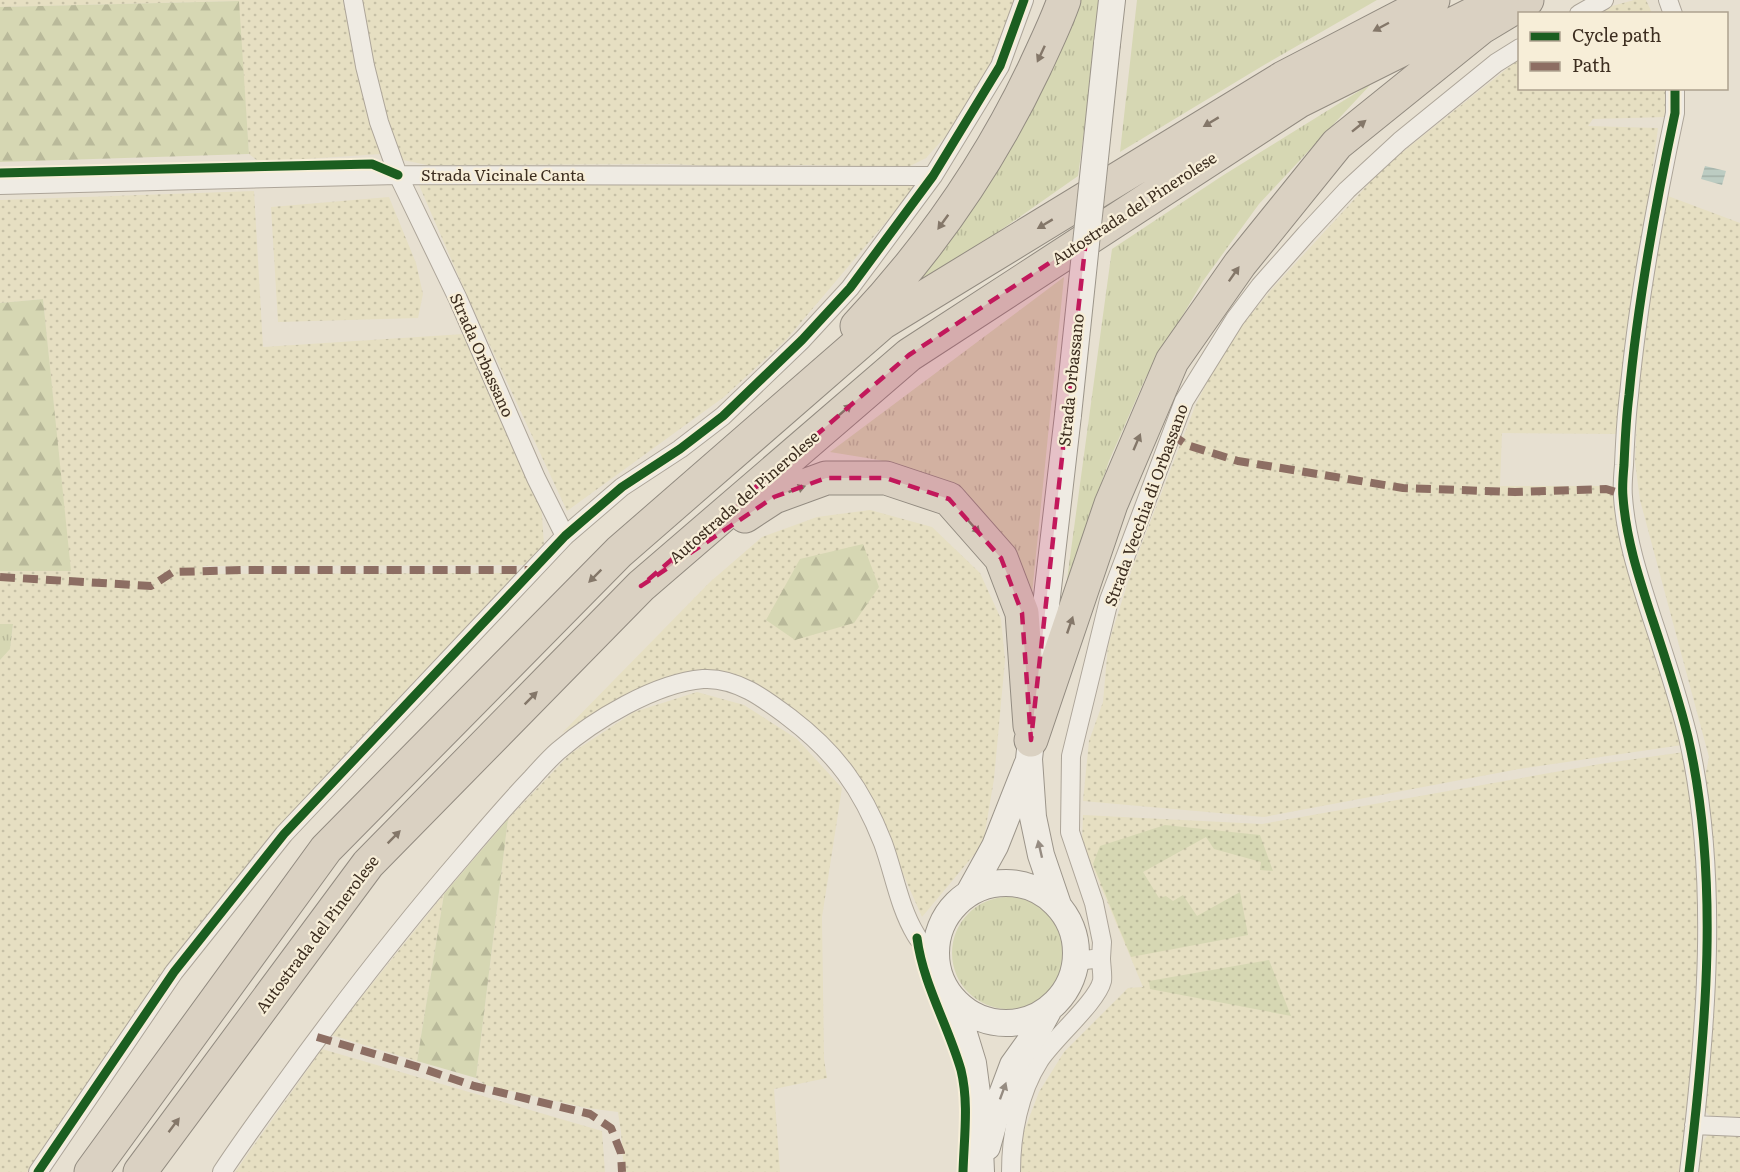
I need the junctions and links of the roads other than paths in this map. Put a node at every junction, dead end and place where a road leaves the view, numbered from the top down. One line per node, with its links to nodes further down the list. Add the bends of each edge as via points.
1 (353, 0): 12 (street, Strada Orbassano, via 376,111)
2 (1024, 0): 13 (street, via 1000,66)
3 (1064, 0): 16 (highway, one-way to 16, via 1020,99 995,144 931,238 880,301 825,359)
4 (1112, 0): 18 (main road, Strada Orbassano, bridge)
5 (1433, 0): 16 (highway, Autostrada del Pinerolese, one-way to 16, via 1283,78 882,323)
6 (1501, 0): 17 (highway, Autostrada del Pinerolese, one-way to 6, via 909,355 1299,101)
7 (1527, 0): 18 (highway, one-way to 7, via 1111,504 1172,361 1240,264 1337,144 1482,27)
8 (1604, 0): 9 (street)
9 (1582, 12)
10 (1518, 49): 22 (street, Strada Vecchia di Orbassano, via 1400,141 1347,190 1260,286 1184,401 1109,600 1071,756 1070,832 1094,903 1102,942)
11 (1675, 90): 25 (street, via 1675,113 1643,275 1622,494 1638,573 1687,736 1702,824 1706,977)
12 (398, 175): 13 (street, Strada Vicinale Canta); 14 (street, Strada Vicinale Canta); 15 (street, Strada Orbassano)
13 (933, 176): 15 (street, via 850,288 778,364 723,416 622,487)
14 (0, 184)
15 (565, 536): 28 (street, via 285,834 174,972)
16 (619, 552): 29 (highway, Autostrada del Pinerolese, one-way to 29, via 326,849)
17 (641, 586): 18 (highway, one-way to 18, via 774,497 826,478 886,478 950,499 1001,558 1022,613); 30 (highway, Autostrada del Pinerolese, one-way to 17, via 368,864)
18 (1030, 750): 19 (main road, Strada Orbassano, via 995,846); 20 (main road, Strada Orbassano, one-way to 18, via 1033,817)
19 (969, 893): 20 (main road, Strada Orbassano, via 992,884 1016,883 1039,891); 21 (main road, Strada Orbassano, via 944,919)
20 (1058, 905): 22 (main road, Strada Orbassano)
21 (935, 954): 23 (main road, Strada Orbassano, via 940,979); 31 (street, via 917,938 882,840 844,768 785,714 742,686 705,679 679,684 638,699 587,729 556,753 514,797 412,916 317,1037)
22 (1089, 959): 24 (main road, Strada Orbassano); 32 (street, Strada Vecchia di Orbassano, via 1102,982 1030,1077 1021,1101)
23 (954, 1001): 24 (main road, Strada Orbassano, via 974,1017 999,1024 1025,1022); 27 (main road, Strada Orbassano, via 973,1063)
24 (1048, 1011): 27 (main road, Strada Orbassano, one-way to 24, via 1013,1065)
25 (1694, 1125): 26 (street); 33 (street)
26 (1740, 1127)
27 (981, 1170)
28 (38, 1172)
29 (91, 1172)
30 (140, 1172)
31 (222, 1172)
32 (1011, 1172)
33 (1689, 1172)

